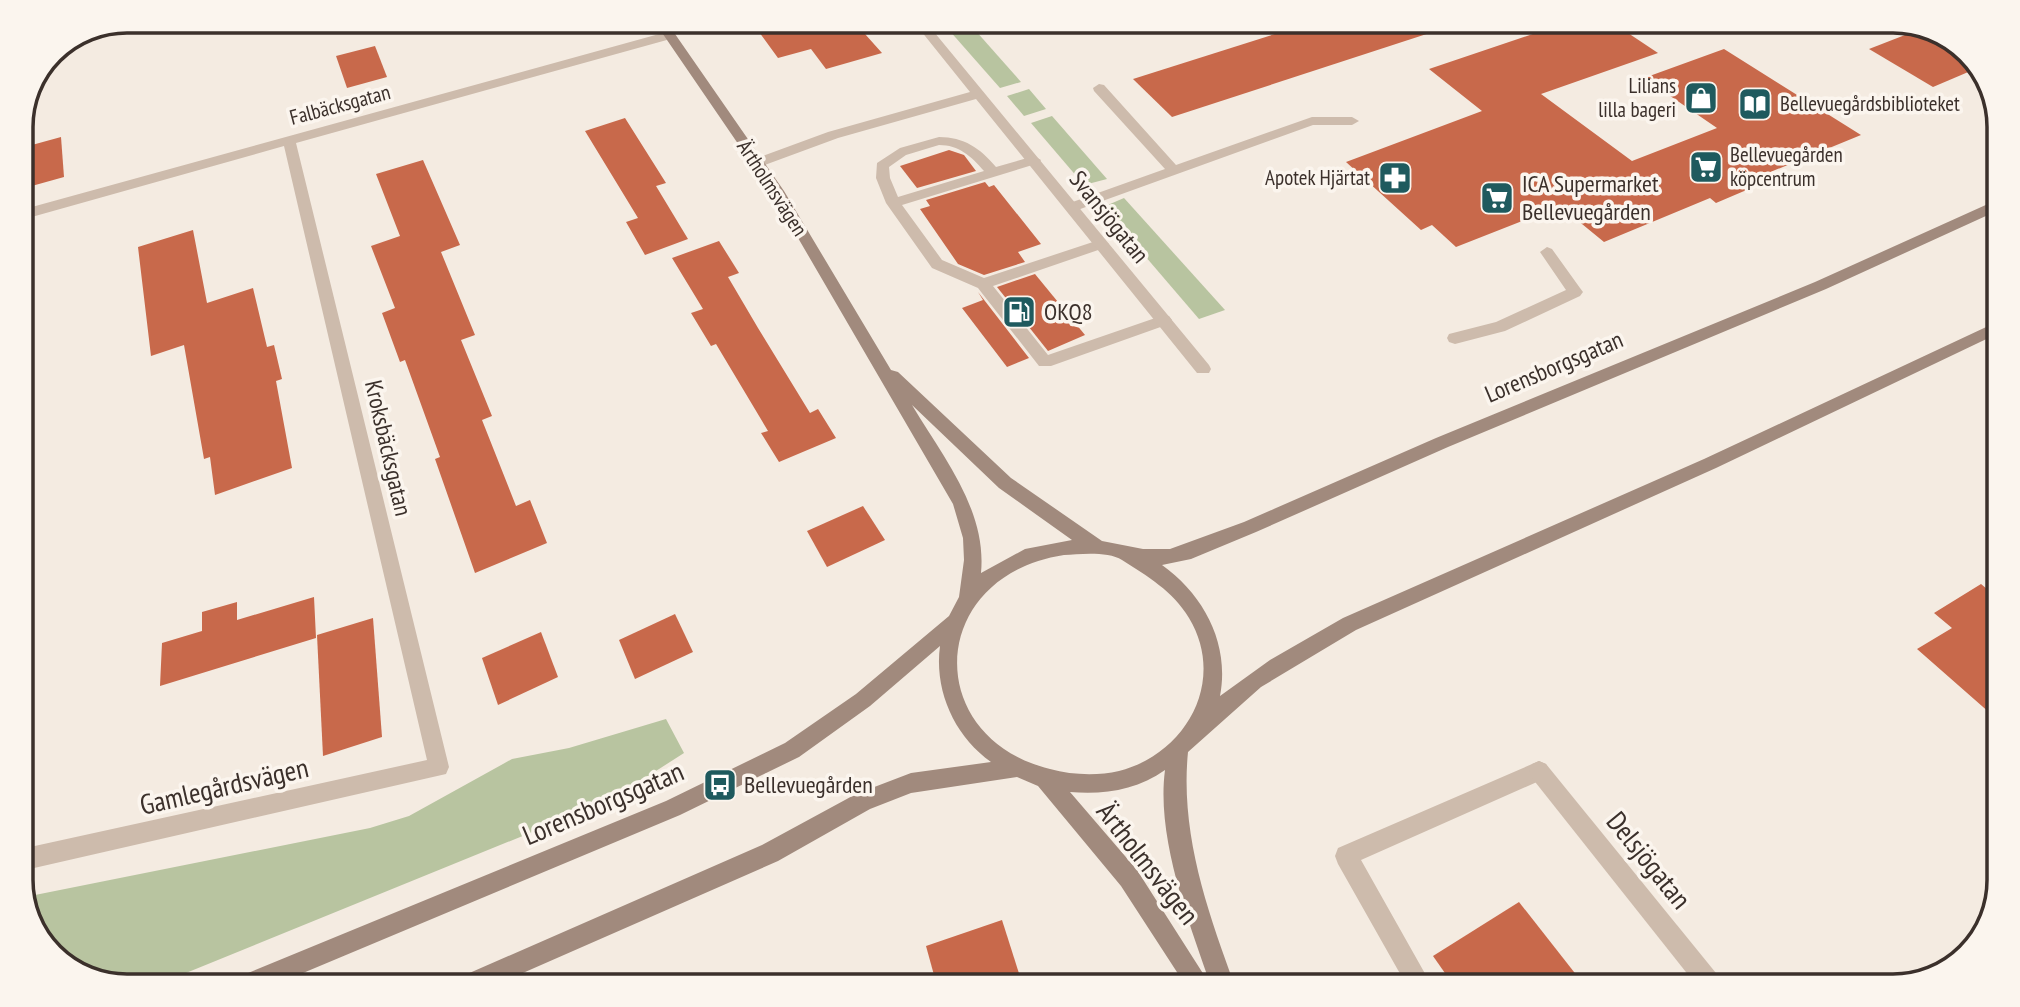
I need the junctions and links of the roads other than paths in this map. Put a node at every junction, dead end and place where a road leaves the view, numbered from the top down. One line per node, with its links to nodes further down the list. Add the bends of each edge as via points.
1 (668, 33): 3 (main road, Ärtholmsvägen)
2 (929, 33): 5 (street, Svansjögatan)
3 (670, 36): 7 (street, Falbäcksgatan); 9 (main road, Ärtholmsvägen)
4 (1099, 88): 10 (street)
5 (979, 94): 8 (street, Svansjögatan); 9 (street, via 833,135)
6 (1352, 121): 10 (street, via 1312,121)
7 (289, 141): 15 (street, Falbäcksgatan); 29 (street, Kroksbäcksgatan)
8 (1034, 160): 11 (street); 13 (street, Svansjögatan)
9 (757, 163): 22 (main road, Ärtholmsvägen)
10 (1174, 171): 13 (street)
11 (993, 173): 12 (street); 12 (street, via 966,145 947,139 931,141 892,155 882,166)
12 (894, 203): 18 (street, via 937,264)
13 (1072, 207): 16 (street, Svansjögatan)
14 (1987, 209): 25 (main road, Lorensborgsgatan, via 1252,527 1170,557)
15 (33, 212)
16 (1102, 244): 18 (street); 19 (street, Svansjögatan)
17 (1548, 252): 21 (street, via 1575,292 1500,327)
18 (983, 284): 19 (street, via 1045,362)
19 (1164, 320): 23 (street, Svansjögatan)
20 (1987, 332): 28 (main road, Lorensborgsgatan, via 1640,496 1349,624 1283,660 1239,692)
21 (1455, 338)
22 (875, 360): 24 (main road, Ärtholmsvägen, via 1004,483); 26 (main road, Ärtholmsvägen, via 961,502 973,535 975,560)
23 (1203, 369)
24 (1098, 548): 25 (main road, Lorensborgsgatan); 26 (main road, Lorensborgsgatan, via 1060,548 1025,556 993,573)
25 (1124, 555): 28 (main road, Lorensborgsgatan, via 1168,580 1186,597 1206,628 1214,664 1209,701)
26 (968, 597): 27 (main road, Lorensborgsgatan)
27 (954, 622): 30 (main road, Lorensborgsgatan, via 947,653 950,686 962,718 985,746); 33 (main road, Lorensborgsgatan, via 863,700 792,750 673,807)
28 (1185, 743): 31 (main road, Lorensborgsgatan, via 1150,770 1117,781 1081,784); 36 (main road, Ärtholmsvägen, via 1174,786 1184,854)
29 (439, 767): 32 (street, Gamlegårdsvägen)
30 (1016, 768): 31 (main road, Lorensborgsgatan); 34 (main road, Lorensborgsgatan, via 911,783 863,801 770,853)
31 (1045, 779): 35 (main road, Ärtholmsvägen, via 1121,867)
32 (33, 857)
33 (273, 974)
34 (493, 974)
35 (1191, 974)
36 (1219, 974)
37 (1413, 974): 38 (street, Delsjögatan, via 1346,856 1539,771)
38 (1702, 974)

